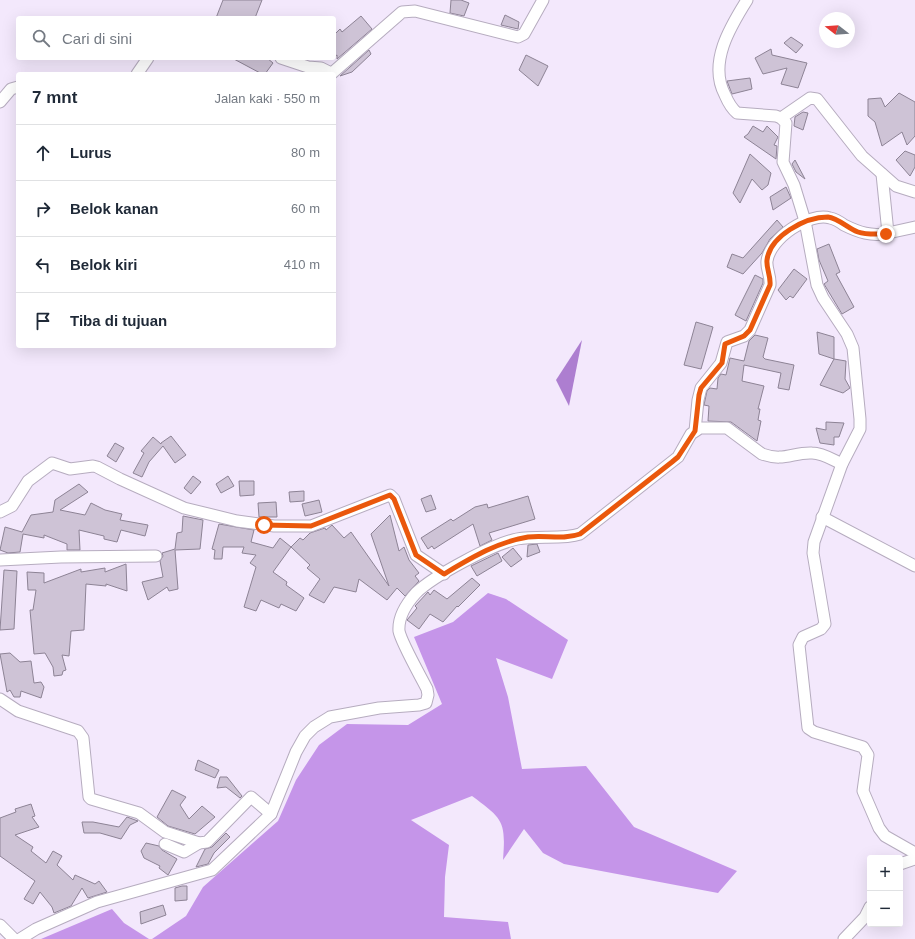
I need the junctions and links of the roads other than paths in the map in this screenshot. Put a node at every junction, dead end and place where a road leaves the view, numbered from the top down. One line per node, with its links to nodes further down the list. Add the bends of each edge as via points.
1 (543, 0): 7 (street, via 524,34 518,38 415,11 402,12)
2 (747, 0): 10 (street, via 733,23 721,52 719,72 722,89 737,113)
3 (147, 60): 5 (street)
4 (287, 60): 6 (street)
5 (138, 72)
6 (328, 72)
7 (333, 72)
8 (16, 88): 9 (street, via 11,89)
9 (0, 102)
10 (781, 118): 11 (street, via 810,98 817,99 862,156); 13 (street, via 787,127 784,162)
11 (882, 174): 12 (street, via 899,188); 15 (street)
12 (915, 192)
13 (805, 221): 15 (street, via 828,217 859,233); 16 (street, via 785,234 769,253 766,262 770,285 750,330 744,336 727,342 722,363 701,388); 17 (street, via 817,285 847,334 855,356 860,425)
14 (915, 227): 15 (street)
15 (888, 233)
16 (695, 431): 17 (street, via 706,427 727,428 768,456 789,457 817,453); 23 (street, via 678,457 580,534 567,538 530,537 511,540 482,552)
17 (842, 464): 19 (street)
18 (0, 512): 23 (street, via 12,506 28,481 52,463 70,469 97,467 184,508 237,521 274,526 311,526 390,495 394,499 416,555)
19 (822, 517): 22 (street); 28 (street, via 813,553 825,624 821,629 803,637 799,645 806,723 814,732 866,749 868,755 863,791 879,828 885,836)
20 (156, 556): 21 (street)
21 (0, 560)
22 (915, 566)
23 (444, 574): 25 (street, via 423,586 415,594 405,606 400,620 400,633 427,689 426,703 378,708 330,717 321,722 305,736 296,752)
24 (0, 699): 26 (street, via 18,711 74,728 81,734 87,792 91,799 134,811 165,832)
25 (271, 814): 26 (street, via 249,797 207,842); 34 (street, via 212,870 198,876 171,880 97,902 36,928)
26 (199, 843): 27 (street, via 184,852)
27 (165, 844)
28 (915, 852)
29 (915, 859): 30 (street)
30 (903, 863)
31 (867, 913): 35 (street)
32 (0, 925): 33 (street)
33 (14, 939)
34 (20, 939)
35 (844, 939)

